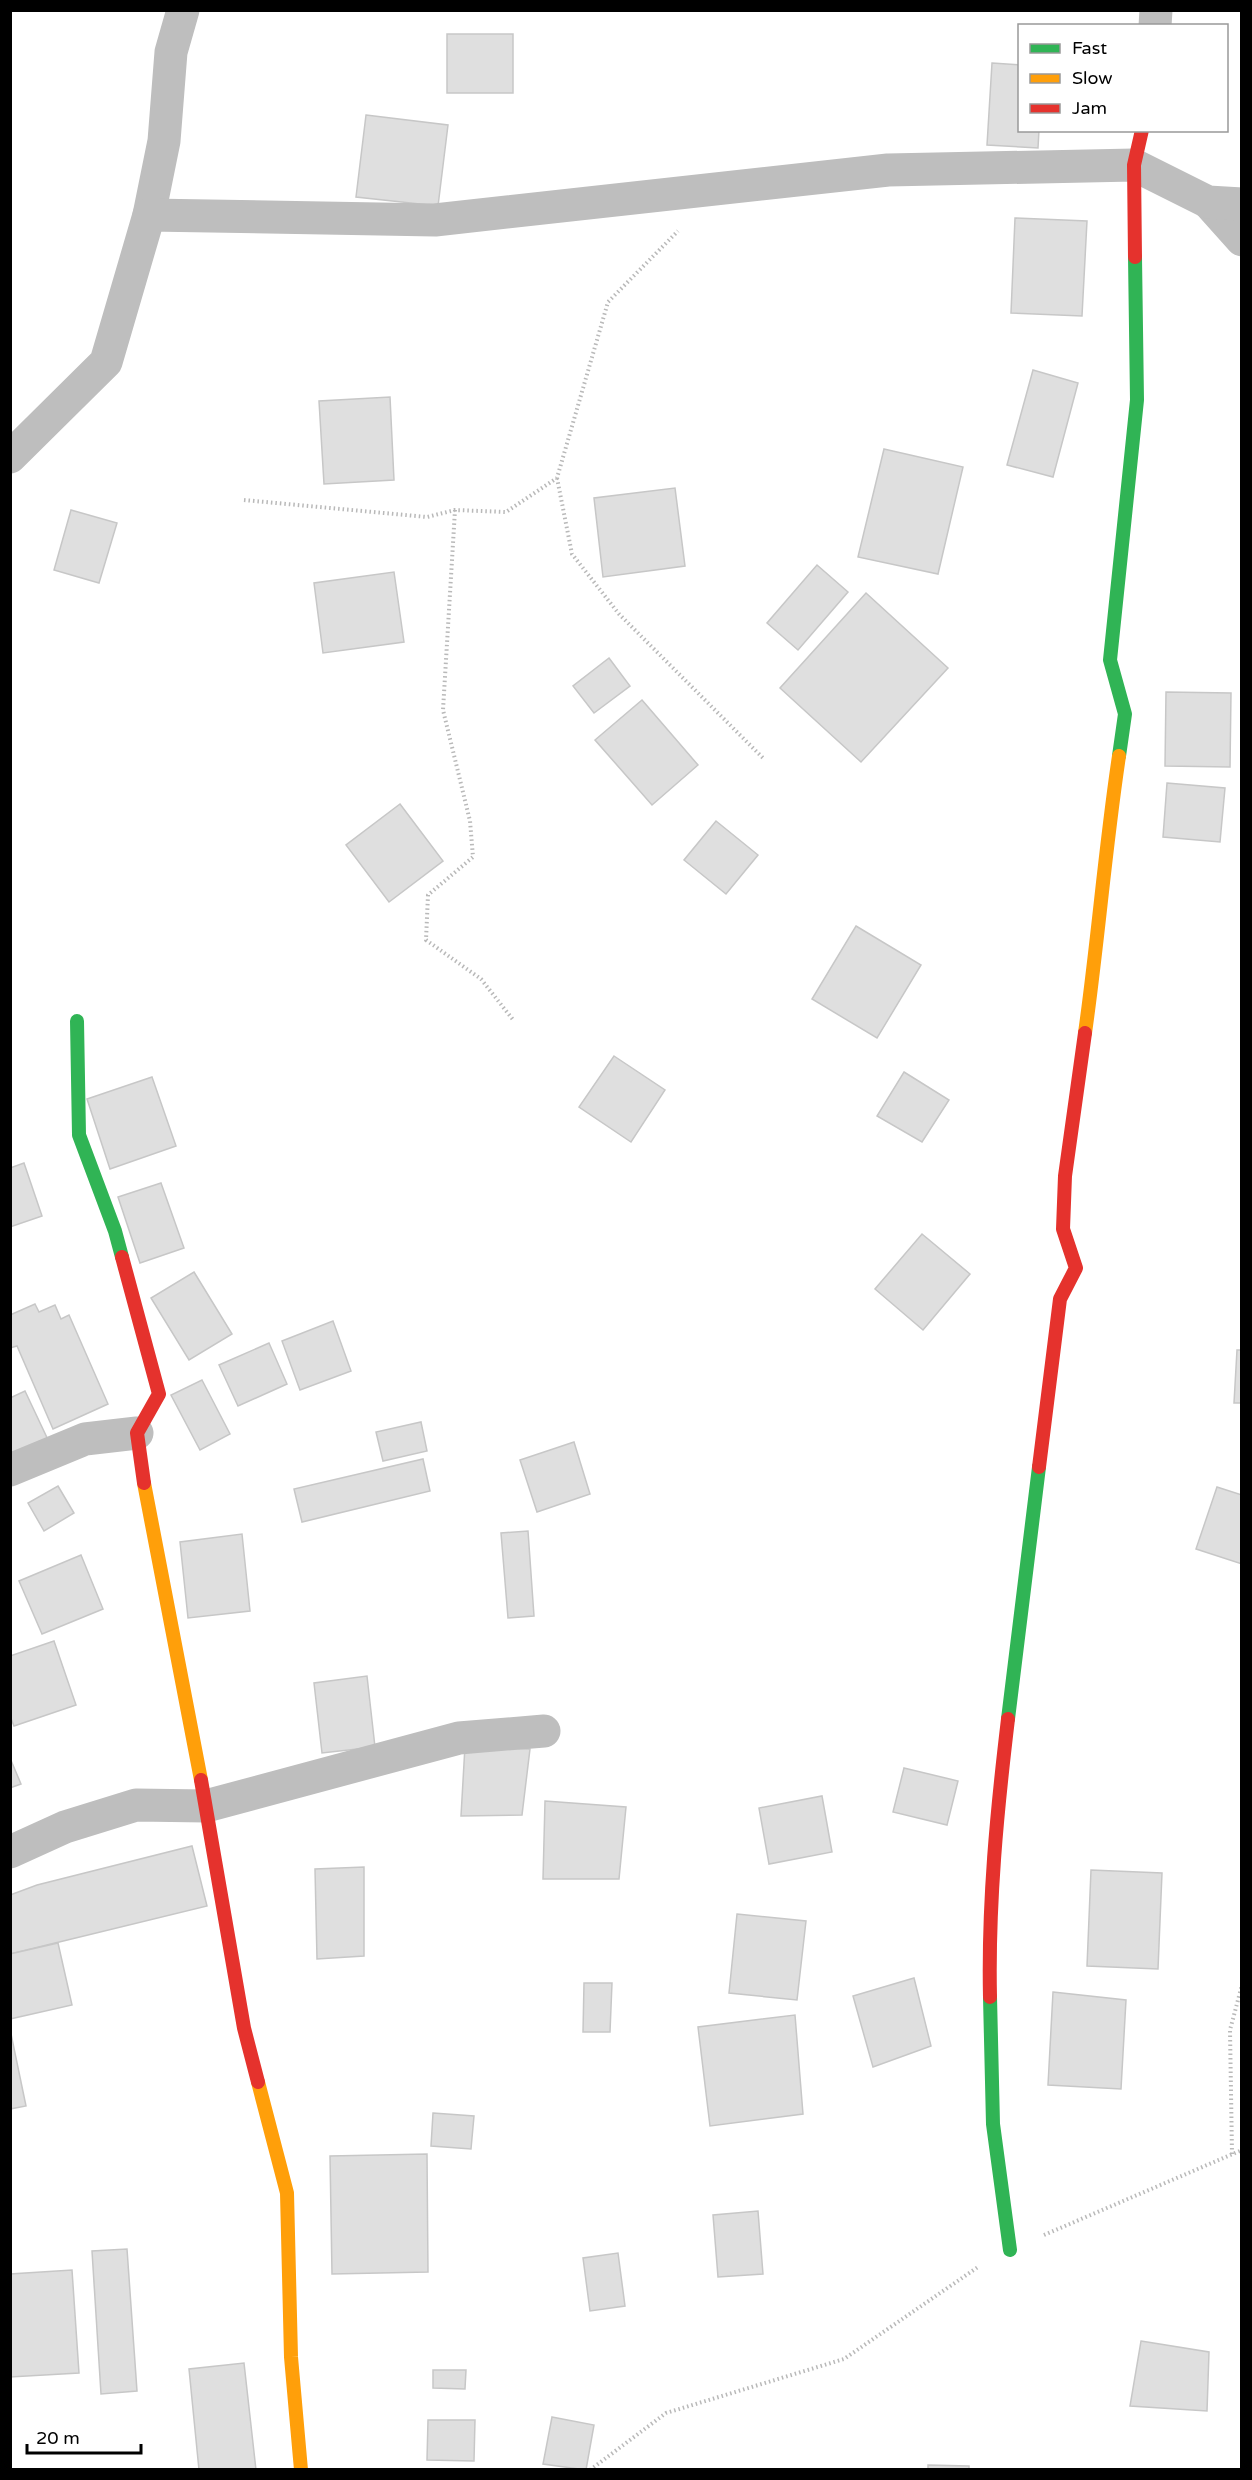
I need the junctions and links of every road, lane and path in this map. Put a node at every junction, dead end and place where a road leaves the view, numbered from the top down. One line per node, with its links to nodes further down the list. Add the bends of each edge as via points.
1 (183, 10): 6 (street, via 171,52 164,141)
2 (1142, 132): 3 (street)
3 (1134, 165): 4 (street); 6 (street, via 888,170 435,220); 24 (street, via 1137,400 1110,660 1125,714 1065,1176 1062,1229 1076,1268 1060,1299 997,1819 989,1958 993,2124)
4 (1209, 202): 5 (street); 8 (street)
5 (1242, 204)
6 (149, 215): 9 (street, via 106,362)
7 (680, 228): 10 (path, via 608,302)
8 (1242, 240)
9 (10, 457)
10 (557, 478): 12 (path, via 506,512); 13 (path, via 572,554 618,614)
11 (244, 500): 12 (path, via 427,517)
12 (455, 510): 15 (path, via 442,710 470,821 472,857 428,895 426,940 481,979)
13 (764, 759)
14 (77, 1021): 16 (street, via 79,1135 115,1231 159,1394)
15 (514, 1021)
16 (138, 1433): 17 (street, via 85,1439); 19 (street, via 141,1469)
17 (10, 1470)
18 (544, 1731): 19 (street, via 459,1738)
19 (206, 1806): 20 (street, via 136,1805 65,1827); 25 (street, via 244,2028 288,2193 291,2357)
20 (10, 1852)
21 (1242, 1985): 23 (path, via 1230,2030)
22 (1242, 2150): 23 (path)
23 (1232, 2154): 24 (path)
24 (1010, 2250): 26 (path, via 990,2258 844,2359 666,2413)
25 (301, 2469)
26 (590, 2469)

